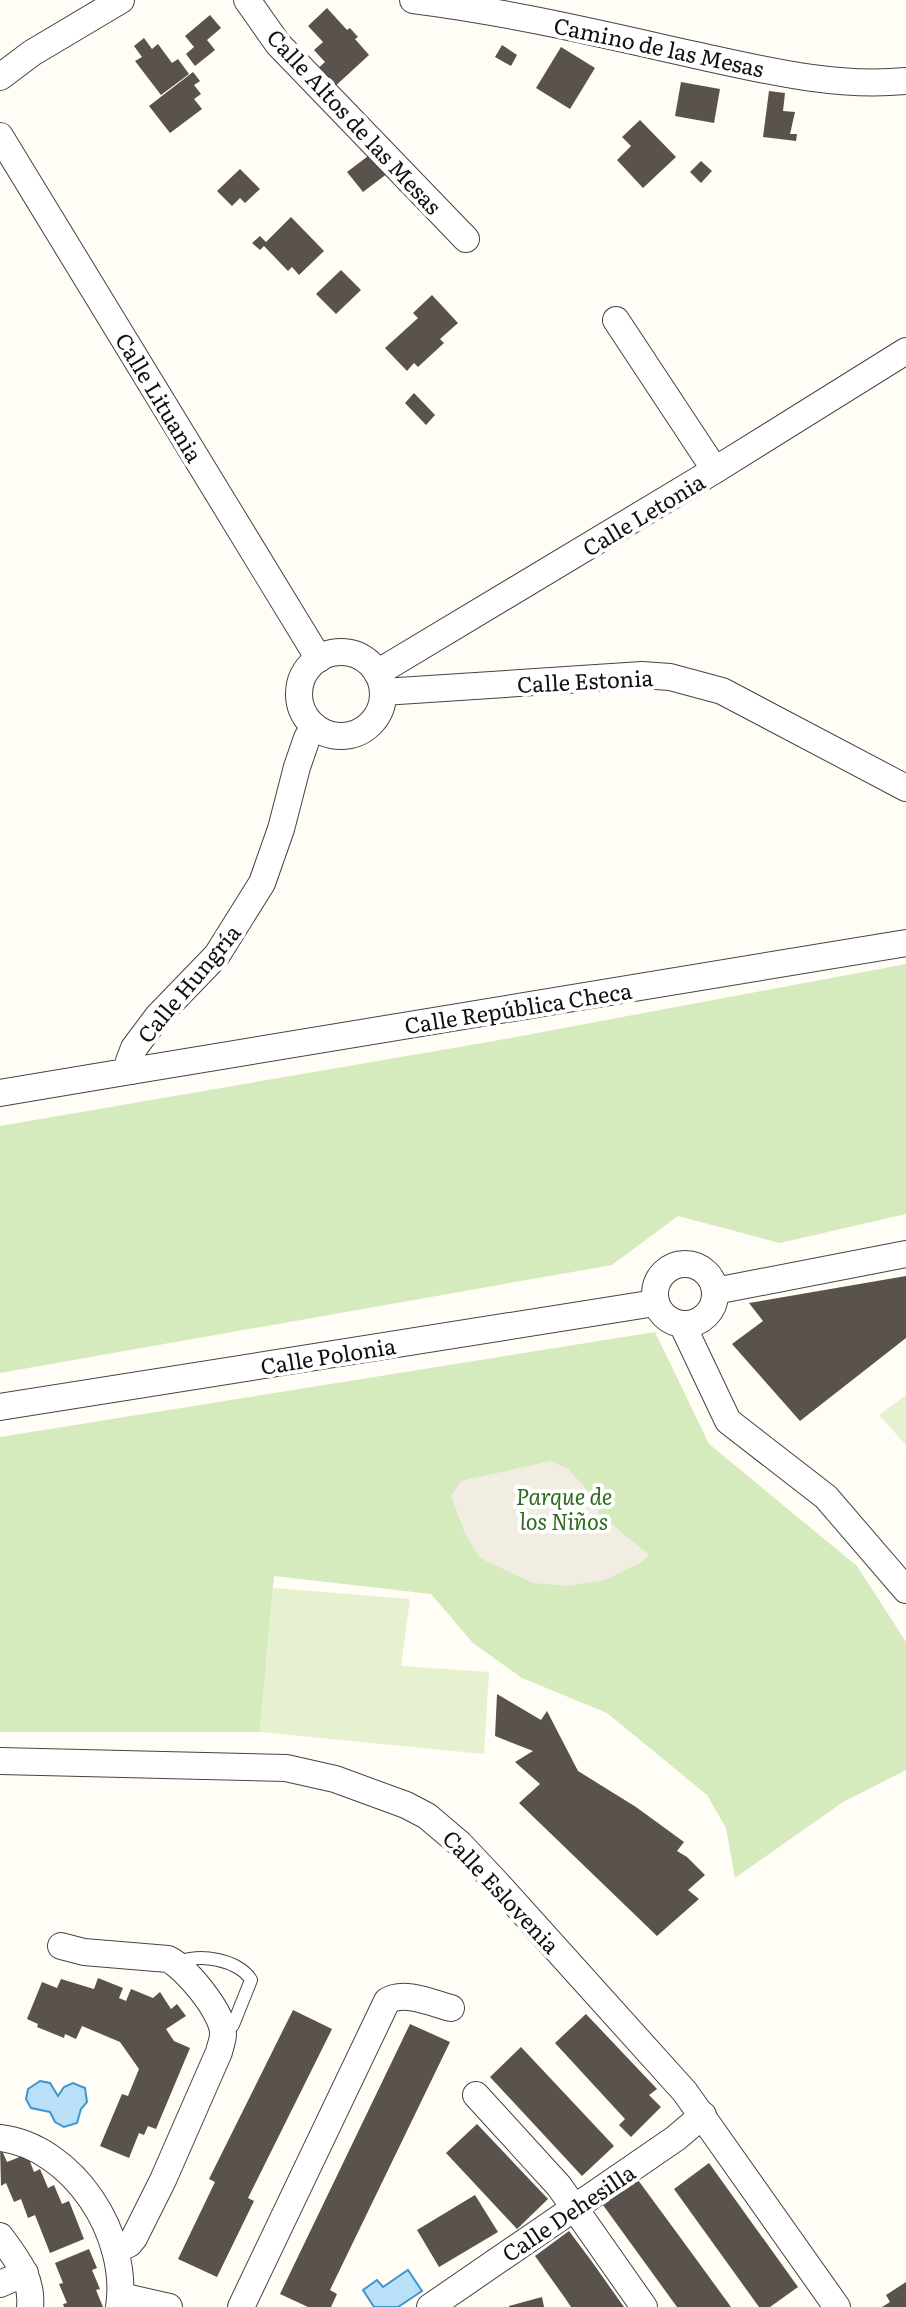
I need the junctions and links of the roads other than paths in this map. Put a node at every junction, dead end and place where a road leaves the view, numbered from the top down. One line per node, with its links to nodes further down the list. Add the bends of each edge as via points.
1 (121, 0): 4 (street)
2 (247, 0): 7 (street, Calle Altos de las Mesas, via 278,44)
3 (413, 0): 5 (street, Camino de las Mesas, via 502,12 782,74 852,82)
4 (0, 77)
5 (906, 81)
6 (0, 136): 11 (street, Calle Lituania)
7 (466, 239)
8 (616, 320): 10 (street)
9 (906, 351): 10 (street, Calle Letonia)
10 (715, 470): 12 (street, Calle Letonia)
11 (319, 659): 12 (street, via 344,653 369,663); 13 (street, via 299,692)
12 (380, 682): 13 (street, via 382,705 366,728 340,736); 14 (street, Calle Estonia, via 670,677 722,691)
13 (314, 726): 16 (street, Calle Hungría, via 262,883 217,955 134,1048)
14 (906, 788)
15 (906, 943): 16 (street, Calle República Checa)
16 (131, 1071): 17 (street, Calle Hungría)
17 (0, 1093)
18 (906, 1254): 19 (street)
19 (715, 1291): 20 (street, via 698,1266 678,1264 661,1274); 21 (street, via 706,1316)
20 (655, 1303): 21 (street, via 666,1318); 22 (street, Calle Polonia)
21 (682, 1324): 23 (street, via 728,1421 826,1497)
22 (0, 1407)
23 (906, 1590)
24 (0, 1761): 30 (street, Calle Eslovenia, via 286,1768 406,1805 460,1844)
25 (61, 1946): 26 (street)
26 (178, 1963): 28 (street, via 207,1998); 28 (lane, via 226,1961 249,1976 233,2025)
27 (451, 2008): 41 (street, via 403,1996 387,2001)
28 (224, 2032): 34 (street, via 163,2180 134,2238)
29 (476, 2095): 32 (street)
30 (703, 2115): 32 (street, Calle Dehesilla); 44 (street, Calle Eslovenia)
31 (0, 2138): 34 (street, via 37,2150 73,2178 98,2211)
32 (574, 2207): 37 (street, Calle Dehesilla); 43 (street)
33 (0, 2236): 35 (street)
34 (115, 2250): 38 (street)
35 (25, 2273): 36 (street); 39 (street)
36 (0, 2284)
37 (458, 2299): 42 (street, Calle Dehesilla)
38 (120, 2301): 40 (street)
39 (30, 2307)
40 (169, 2307)
41 (241, 2307)
42 (430, 2307)
43 (644, 2307)
44 (837, 2307)

